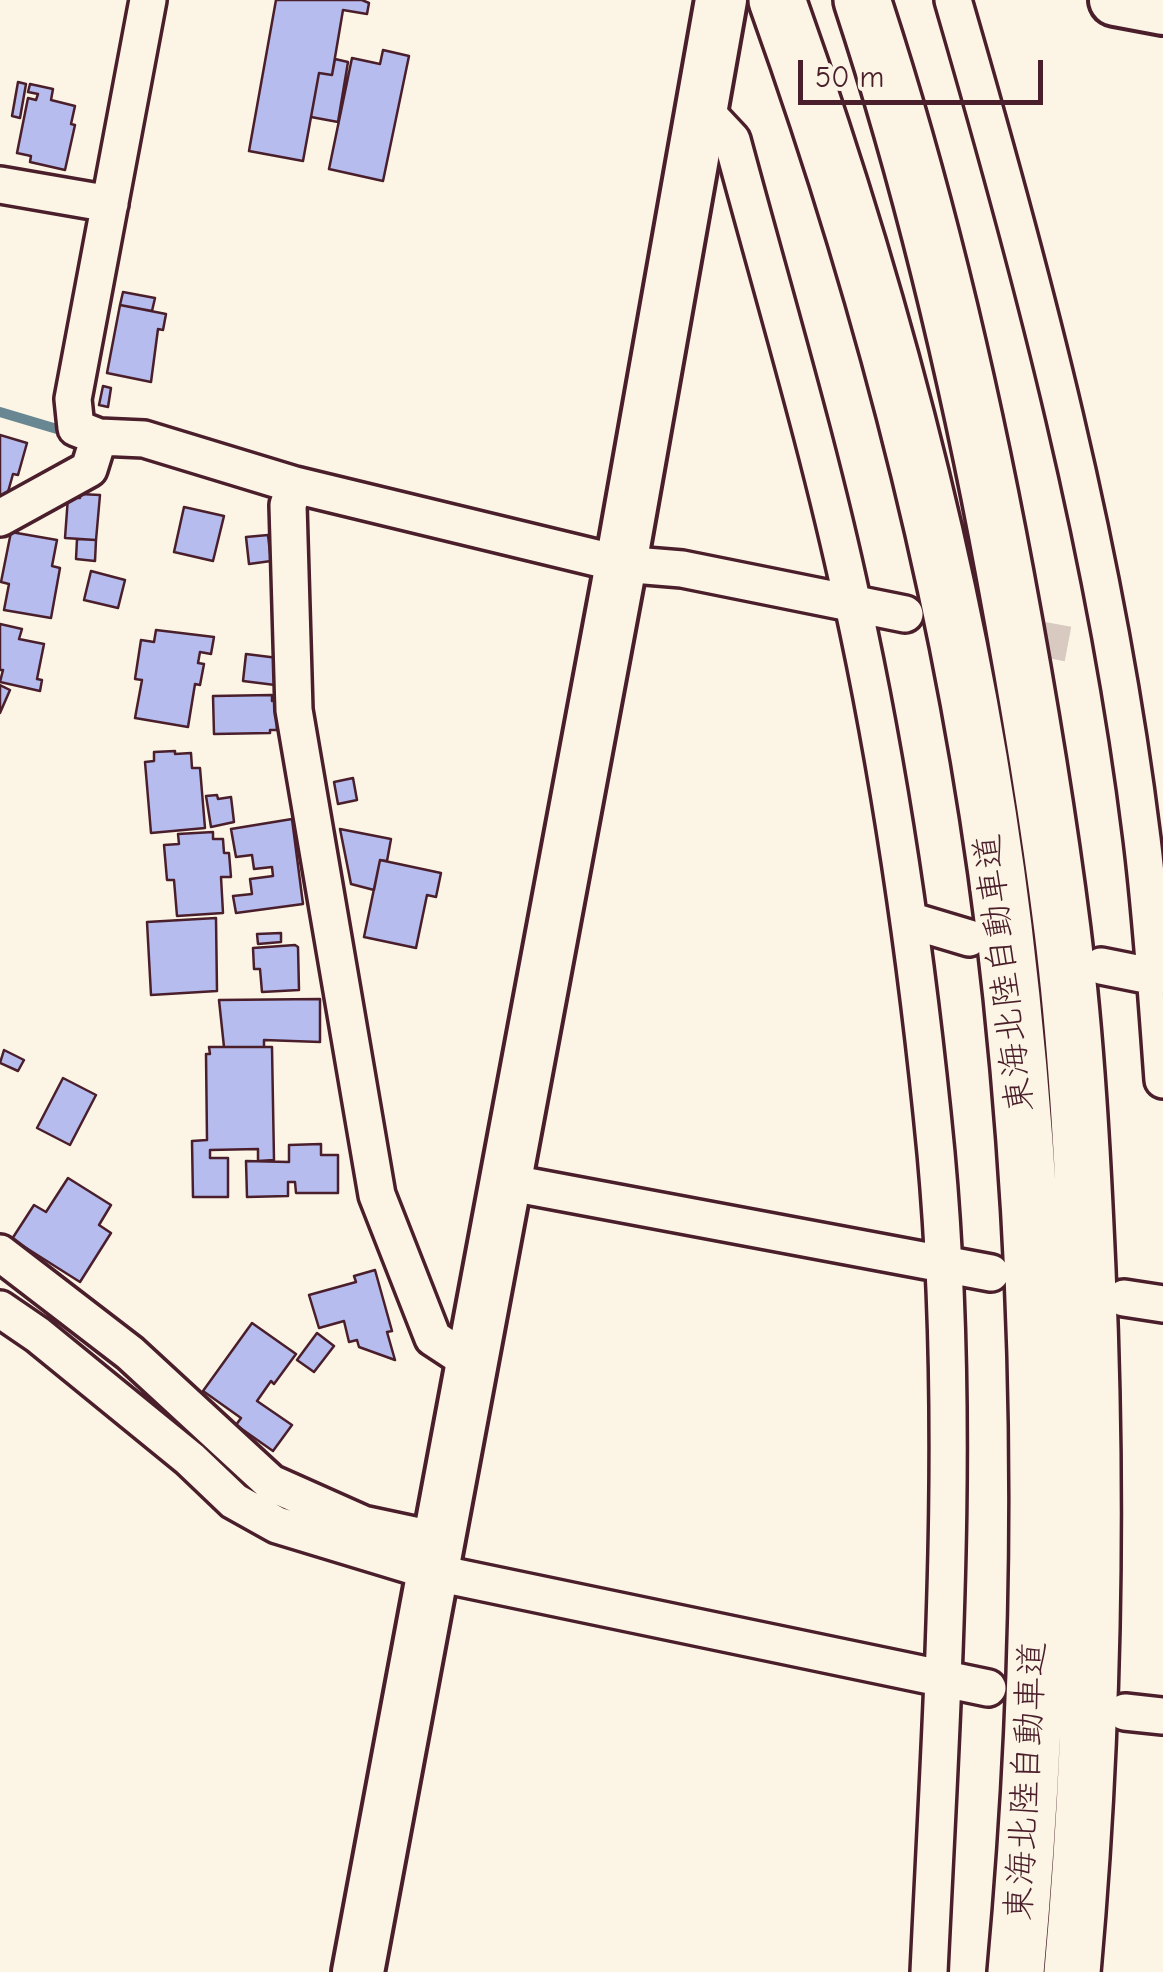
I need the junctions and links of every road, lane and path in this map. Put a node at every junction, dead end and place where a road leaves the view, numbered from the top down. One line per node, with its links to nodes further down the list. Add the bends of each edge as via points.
1 (148, 0): 10 (street)
2 (721, 0): 8 (street)
3 (776, 0): 37 (highway, 東海北陸自動車道, via 866,268 921,481 969,708 1004,924 1026,1140 1038,1384 1035,1641)
4 (862, 0): 38 (highway, 東海北陸自動車道, via 939,264 986,473 1062,933 1081,1140 1092,1387 1092,1652)
5 (953, 0): 20 (street, via 1022,236 1093,548 1142,838)
6 (1115, 0): 7 (street)
7 (1163, 9)
8 (703, 109): 14 (street); 15 (street, via 732,140)
9 (0, 184): 10 (street)
10 (110, 204): 11 (street, via 73,400 76,428)
11 (99, 438): 12 (street, via 144,439); 13 (street, via 89,468)
12 (295, 485): 14 (street); 29 (street, via 288,506 294,710 377,1195 433,1338)
13 (0, 518)
14 (621, 564): 15 (street, via 682,569); 22 (street)
15 (853, 603): 16 (street); 17 (street)
16 (905, 614)
17 (909, 920): 18 (street); 24 (street)
18 (969, 938)
19 (1101, 966): 20 (street)
20 (1156, 977): 21 (street)
21 (1163, 1080)
22 (506, 1182): 24 (street); 29 (street)
23 (0, 1253): 30 (street, via 130,1352 271,1483)
24 (943, 1264): 25 (street); 31 (street)
25 (990, 1273)
26 (1124, 1298): 27 (street)
27 (1163, 1304)
28 (0, 1309): 30 (street, via 234,1501 278,1525)
29 (471, 1363): 30 (street)
30 (435, 1556): 31 (street); 35 (street)
31 (943, 1676): 32 (street); 36 (street)
32 (988, 1688)
33 (1125, 1712): 34 (street)
34 (1163, 1716)
35 (358, 1972)
36 (929, 1972)
37 (1016, 1972)
38 (1072, 1972)

